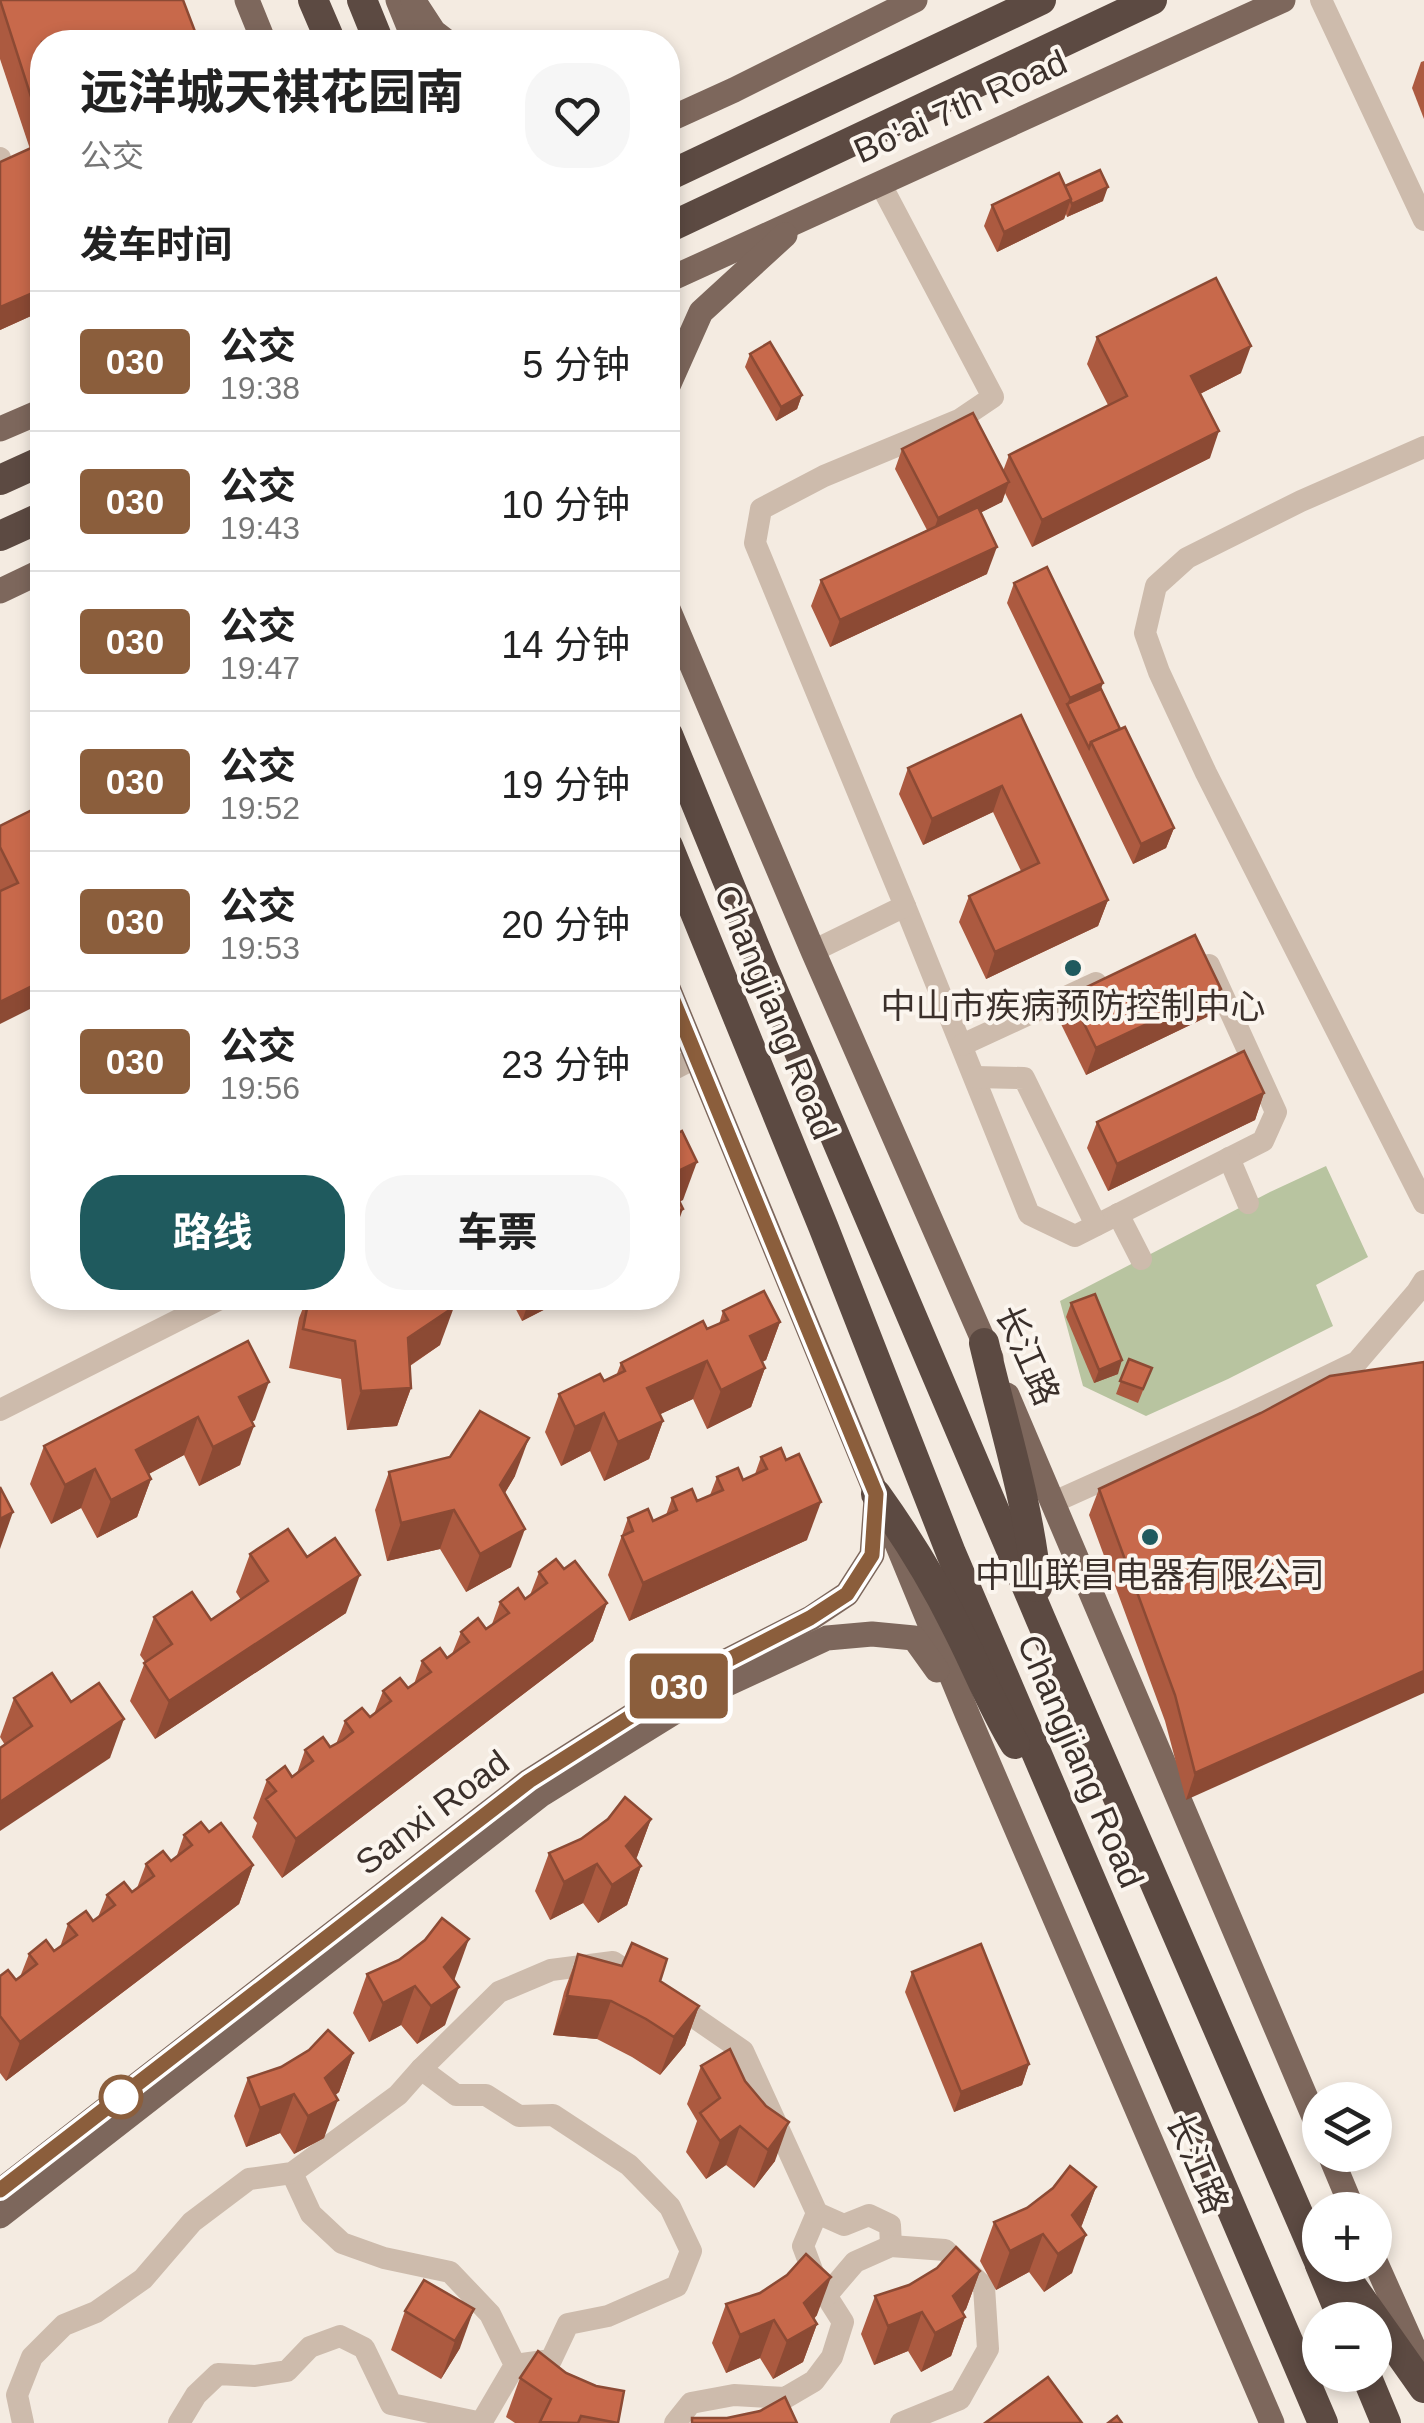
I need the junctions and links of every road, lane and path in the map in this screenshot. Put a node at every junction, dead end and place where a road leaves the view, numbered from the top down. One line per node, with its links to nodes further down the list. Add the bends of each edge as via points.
1 (313, 0): 10 (highway)
2 (362, 0): 11 (highway)
3 (398, 0): 12 (main road)
4 (413, 0): 13 (main road)
5 (915, 0): 14 (main road)
6 (1040, 0): 18 (highway, Bo'ai 7th Road)
7 (1152, 0): 23 (highway, Bo'ai 7th Road)
8 (1283, 0): 20 (main road, Bo'ai 7th Road)
9 (1322, 0): 22 (street)
10 (326, 30)
11 (375, 30)
12 (409, 30)
13 (433, 30)
14 (734, 90): 15 (main road); 16 (main road)
15 (680, 98)
16 (680, 115)
17 (0, 158): 19 (street)
18 (680, 170)
19 (0, 171)
20 (880, 183): 21 (main road, Bo'ai 7th Road); 38 (street, via 994,398 761,508 755,543)
21 (803, 218): 24 (main road, Bo'ai 7th Road); 25 (main road, via 701,312)
22 (1424, 220)
23 (680, 222)
24 (680, 274)
25 (680, 359)
26 (30, 415): 27 (main road)
27 (0, 429)
28 (1424, 447): 49 (street, via 1187,558 1156,586 1145,633 1206,774)
29 (30, 466): 30 (highway)
30 (0, 480)
31 (30, 522): 32 (highway)
32 (0, 536)
33 (30, 576): 34 (main road)
34 (0, 591)
35 (680, 638): 40 (main road, 长江路)
36 (680, 764): 59 (highway, Changjiang Road)
37 (680, 875): 61 (highway, Changjiang Road)
38 (905, 906): 40 (street); 43 (street)
39 (1198, 941): 47 (street, via 1276,1112 1264,1141)
40 (812, 951): 55 (main road, 长江路)
41 (1121, 972): 43 (street)
42 (680, 1017): 44 (main road, 长江路)
43 (962, 1045): 46 (street)
44 (697, 1057): 45 (street); 57 (main road, 长江路)
45 (680, 1066)
46 (975, 1076): 51 (street, via 1024,1078); 51 (street, via 1030,1214 1075,1236)
47 (1229, 1158): 48 (street); 50 (street)
48 (1248, 1203)
49 (1424, 1203)
50 (1118, 1214): 51 (street); 52 (street)
51 (1096, 1225)
52 (1141, 1259)
53 (1424, 1281): 58 (street, via 1357,1362)
54 (198, 1310): 56 (street)
55 (984, 1343): 58 (main road, 长江路); 59 (highway, via 1034,1548)
56 (0, 1410)
57 (876, 1494): 60 (main road, 长江路); 61 (highway, via 914,1548 1014,1743); 65 (main road, Sanxi Road, via 872,1555 847,1594 685,1682 529,1781)
58 (1054, 1502): 63 (main road, 长江路)
59 (1040, 1620): 66 (highway, Changjiang Road)
60 (968, 1716): 69 (main road, Sanxi Road, via 914,1638 872,1634 827,1638 697,1698 542,1794); 84 (main road, 长江路)
61 (1044, 1770): 85 (highway, Changjiang Road)
62 (421, 2069): 64 (street, via 398,2096); 67 (street, via 499,1992 551,1970 613,1962 743,2050); 75 (street, via 456,2096 486,2095 520,2116 553,2115 630,2165 670,2207 691,2251 677,2286 608,2316 568,2324 552,2360)
63 (1302, 2088)
64 (292, 2172): 75 (street, via 311,2214 342,2244 450,2272 490,2314); 79 (street, via 248,2179 192,2222 143,2278 96,2312 64,2325 32,2357 17,2395)
65 (0, 2190)
66 (1296, 2206): 68 (highway); 70 (highway, Changjiang Road)
67 (817, 2214): 71 (street, via 844,2225 869,2215 890,2225); 74 (street, via 803,2246)
68 (1302, 2214)
69 (0, 2216)
70 (1302, 2221)
71 (891, 2246): 74 (street, via 855,2262); 83 (street, via 945,2250 984,2287 988,2349 960,2399)
72 (1349, 2282): 77 (highway)
73 (1384, 2282): 76 (main road)
74 (826, 2296): 82 (street, via 843,2322 832,2357 814,2381 785,2398 734,2395 691,2403)
75 (516, 2365): 81 (street)
76 (1424, 2371)
77 (1424, 2388)
78 (1373, 2392): 86 (highway)
79 (23, 2423)
80 (179, 2423): 81 (street, via 218,2374 287,2371 310,2347 340,2336 364,2348 391,2404)
81 (482, 2423)
82 (675, 2423)
83 (901, 2423)
84 (1272, 2423)
85 (1323, 2423)
86 (1386, 2423)

